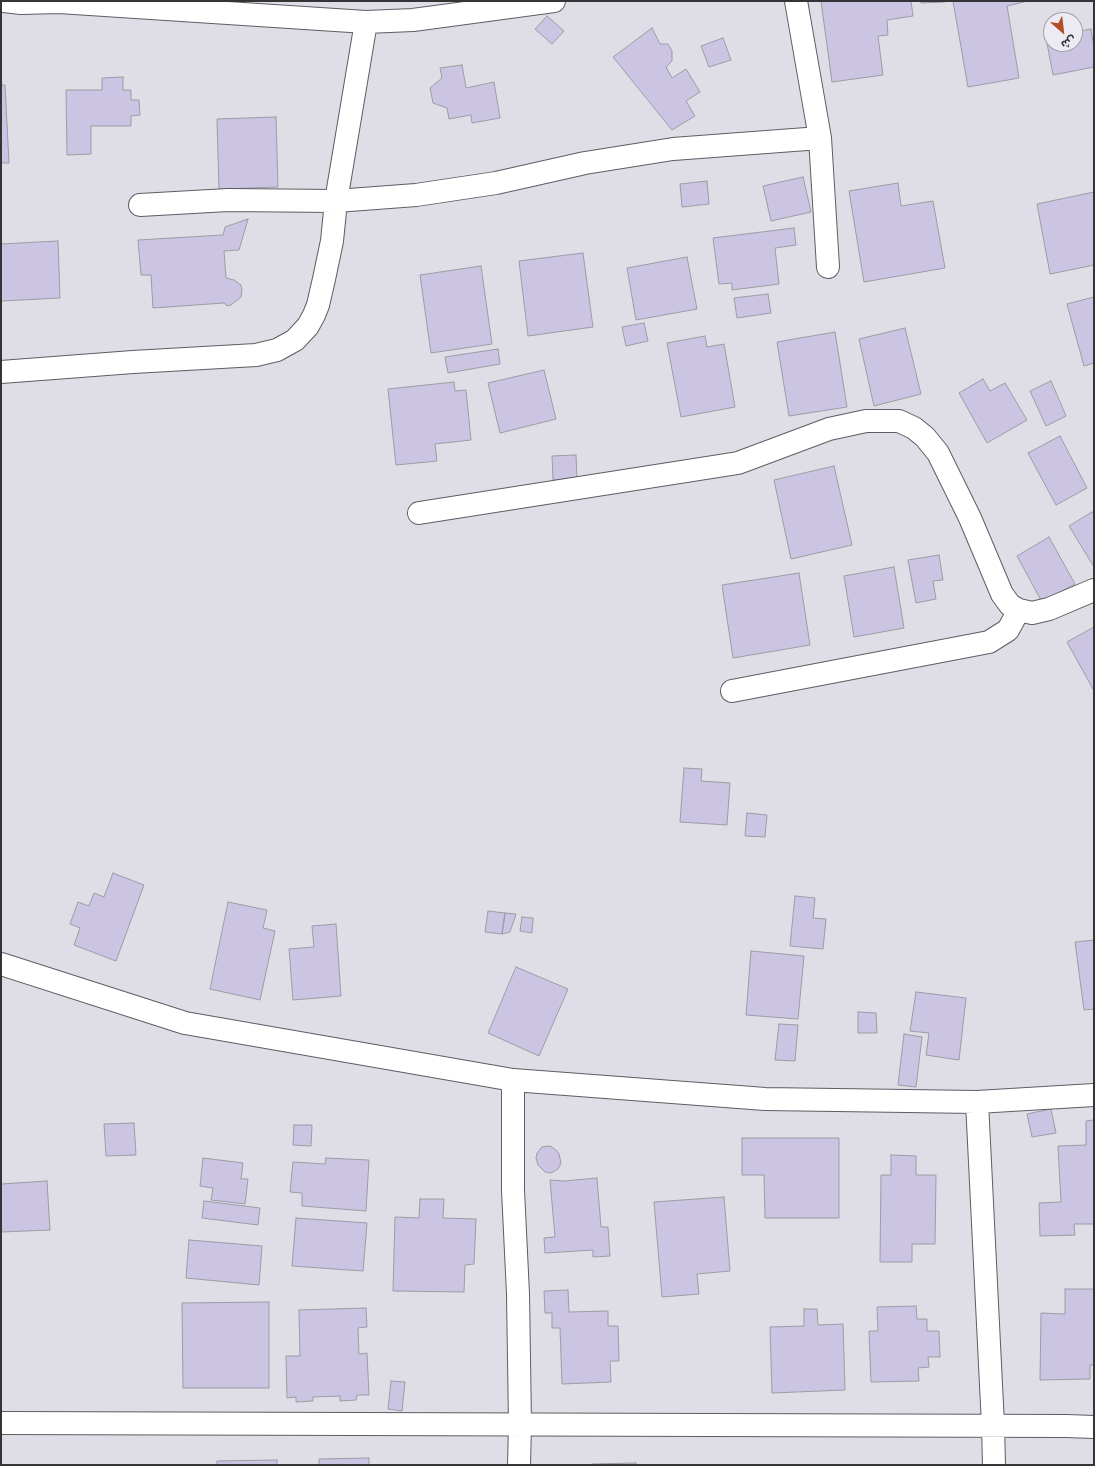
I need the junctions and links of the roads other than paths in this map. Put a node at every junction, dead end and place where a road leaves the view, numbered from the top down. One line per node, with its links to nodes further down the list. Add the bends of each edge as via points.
1 (4, 1): 4 (street, via 67,2)
2 (554, 1): 4 (street, via 413,20)
3 (796, 1): 5 (street)
4 (366, 22): 6 (street)
5 (820, 138): 6 (street, via 673,148 585,163 488,184 416,195); 8 (street)
6 (336, 201): 7 (street, via 228,200); 9 (street, via 332,241 318,305 308,326 286,346 256,355)
7 (140, 205)
8 (828, 267)
9 (1, 372)
10 (419, 512): 12 (street, via 738,463 829,429 866,421 899,421 925,437 938,453 970,518 1002,594 1010,605)
11 (1094, 590): 12 (street, via 1049,610 1032,613)
12 (1019, 610): 13 (street, via 1008,630 989,642)
13 (732, 691)
14 (1, 964): 15 (street, via 185,1023)
15 (513, 1080): 17 (street, via 765,1099); 19 (street, via 513,1190)
16 (1094, 1095): 17 (street)
17 (977, 1102): 20 (street)
18 (1, 1423): 19 (street)
19 (520, 1424): 20 (street); 22 (street)
20 (993, 1425): 21 (street); 23 (street)
21 (1094, 1427)
22 (519, 1465)
23 (994, 1465)

